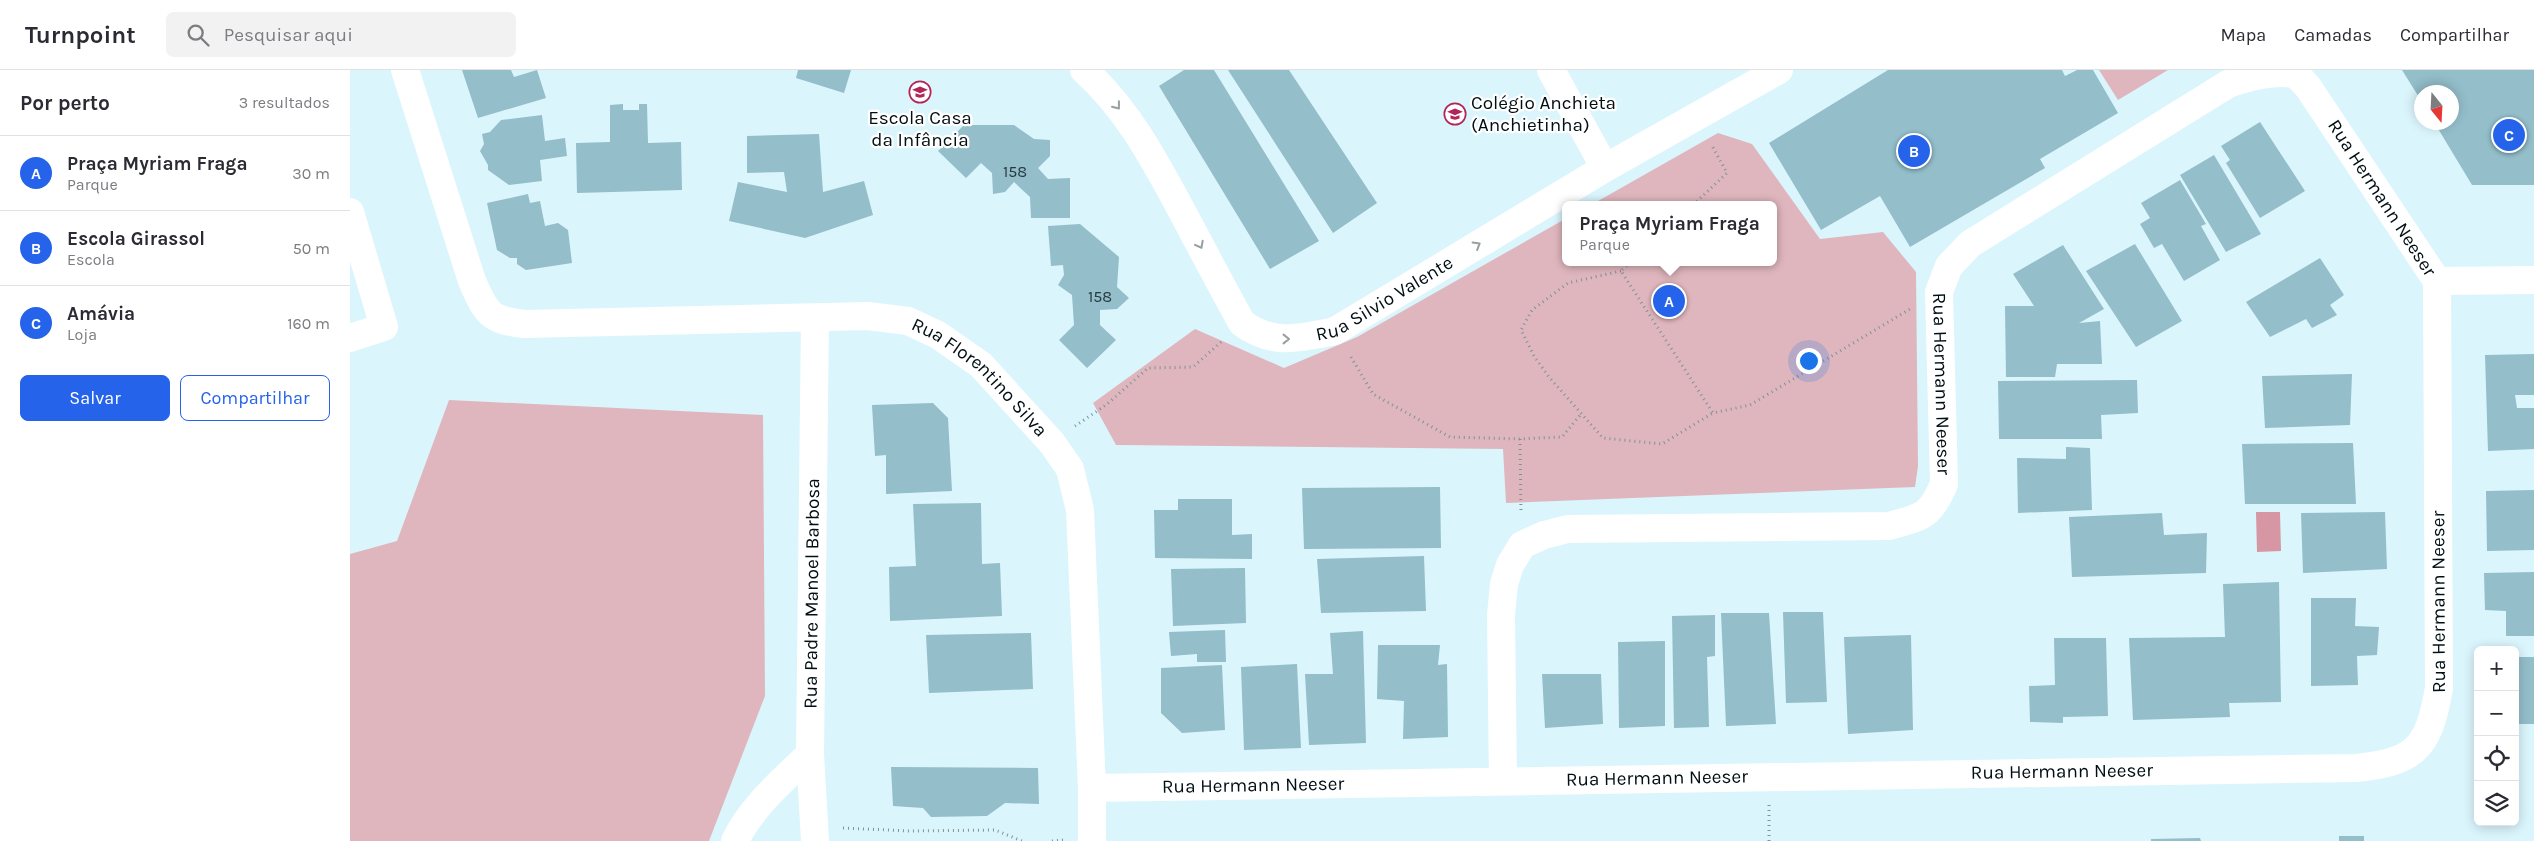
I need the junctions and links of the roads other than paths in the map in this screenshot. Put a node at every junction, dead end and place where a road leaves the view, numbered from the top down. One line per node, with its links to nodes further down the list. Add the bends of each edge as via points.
1 (405, 70): 9 (street, Rua Florentino Silva, via 472,281 483,308 498,320 524,324)
2 (1084, 70): 5 (street, Rua Silvio Valente, one-way to 5, via 1101,85 1135,130 1242,323 1256,333 1277,338 1299,339 1335,331)
3 (1551, 70): 5 (street)
4 (1779, 70): 5 (street, Rua Silvio Valente)
5 (1605, 168)
6 (350, 212): 10 (street, via 384,327)
7 (2534, 280): 8 (street)
8 (2437, 281): 12 (street, Rua Hermann Neeser, via 2438,688 2430,728 2421,744 2401,758 2378,766 2356,768); 12 (street, Rua Hermann Neeser, via 2308,86 2294,74 2274,71 2228,84 1970,244 1949,266 1939,292 1944,484 1935,506 1917,518 1889,526 1568,529 1544,535 1522,546 1510,565 1504,584 1501,614)
9 (816, 318): 11 (street, Rua Padre Manoel Barbosa); 13 (street, Rua Florentino Silva, via 868,316 908,322 938,335 981,365 1052,443 1070,469 1080,510)
10 (350, 338)
11 (810, 754): 14 (street, Rua Padre Manoel Barbosa); 15 (street, via 762,802)
12 (1503, 781): 13 (street, Rua Hermann Neeser)
13 (1092, 788): 16 (street, Rua Florentino Silva)
14 (815, 834)
15 (735, 841)
16 (1092, 841)

